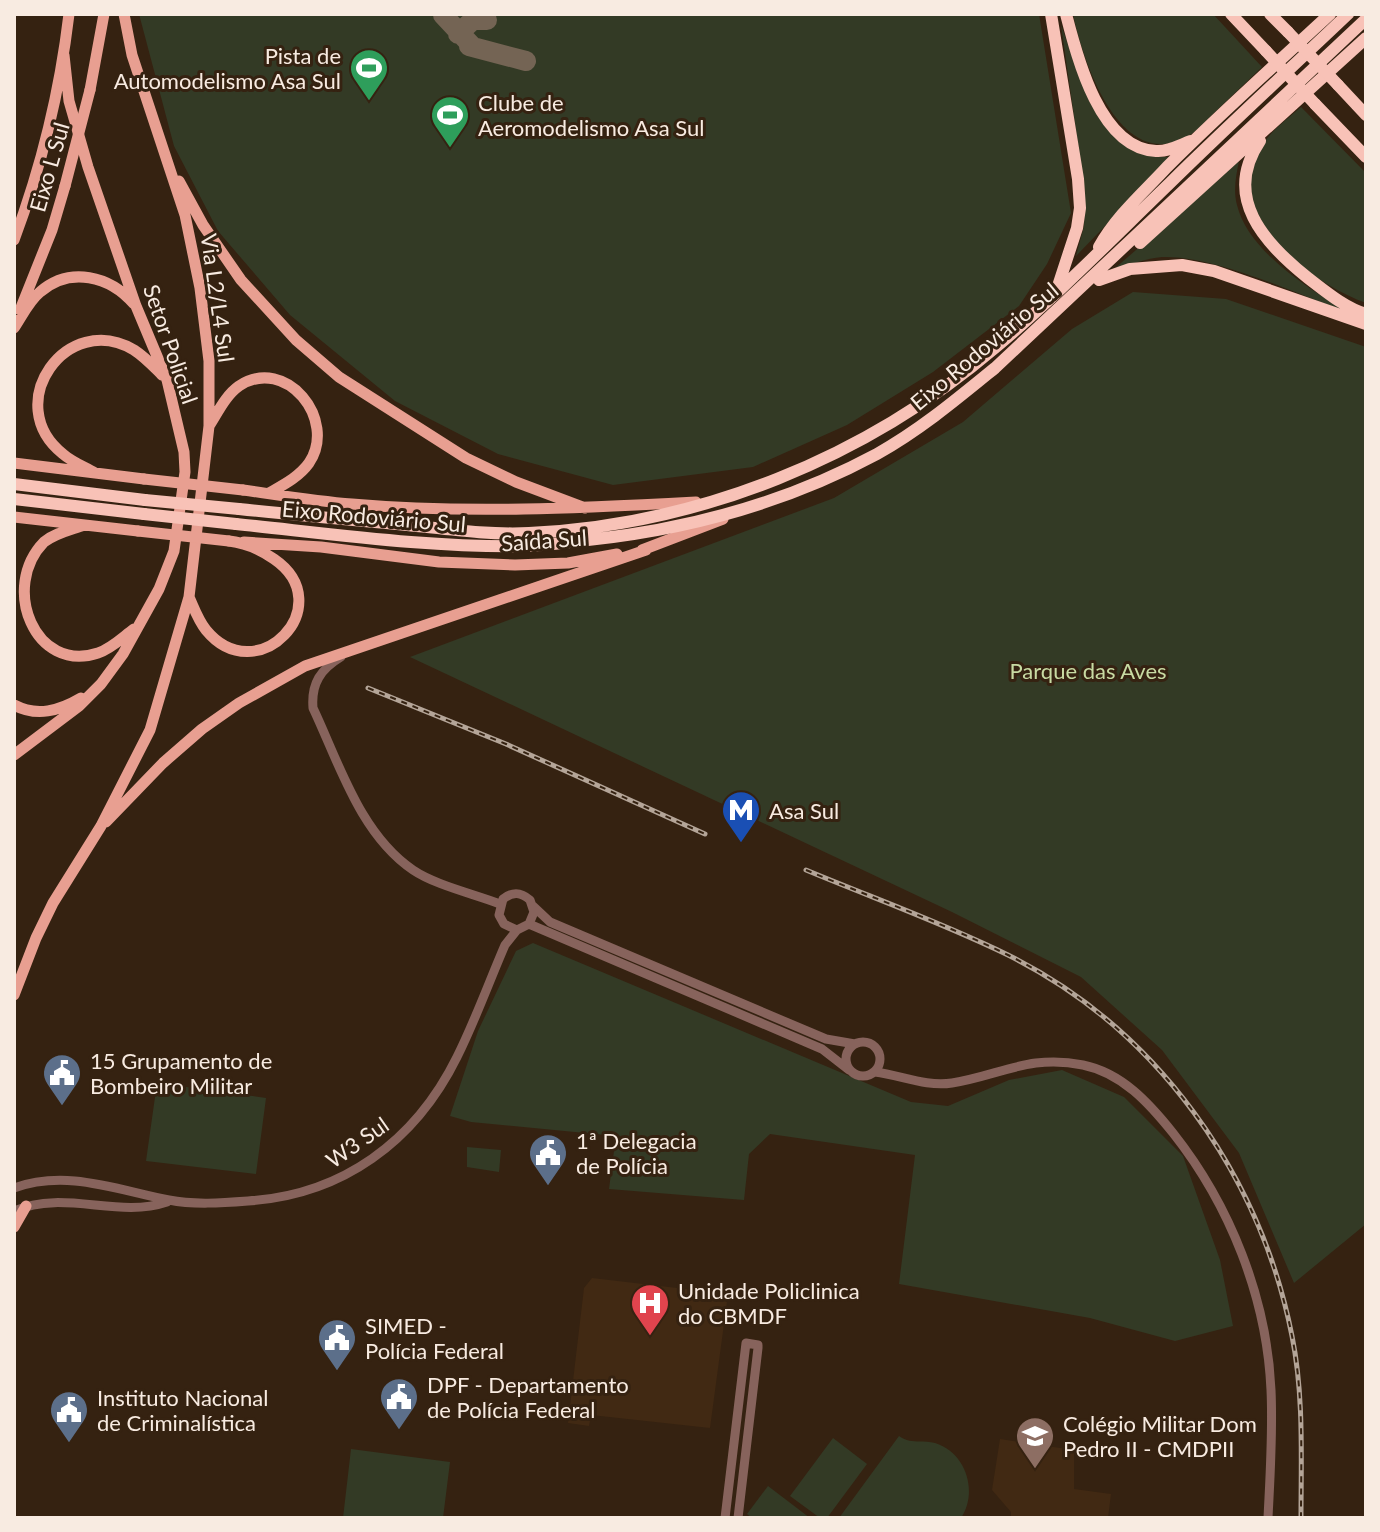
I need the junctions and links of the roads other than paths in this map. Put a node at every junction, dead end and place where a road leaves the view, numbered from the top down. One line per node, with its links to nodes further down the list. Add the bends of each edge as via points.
1 (69, 14): 12 (main road)
2 (104, 14): 26 (main road, Eixo L Sul, bridge, via 65,186)
3 (124, 14): 16 (main road, Via L2/L4 Sul)
4 (1051, 14): 21 (highway, via 1080,208)
5 (1066, 14): 15 (highway, via 1093,96 1127,141 1156,151)
6 (1231, 14): 17 (highway, bridge)
7 (1270, 14): 13 (highway, bridge)
8 (1330, 14): 15 (highway)
9 (1348, 14): 19 (highway, Eixo Rodoviário Sul)
10 (1366, 19): 22 (highway, Eixo Rodoviário Sul)
11 (1366, 38): 14 (highway)
12 (64, 55): 18 (main road, via 39,164); 23 (main road, Setor Policial, via 77,127)
13 (1366, 115)
14 (1268, 128): 20 (highway); 24 (highway, via 1247,164 1249,211 1293,266)
15 (1194, 140): 19 (highway, via 1126,210)
16 (162, 150): 28 (main road, Via L2/L4 Sul, via 185,215 200,288 209,361); 35 (main road, via 241,280 339,377 466,458)
17 (1366, 157)
18 (14, 240)
19 (1092, 260): 21 (highway, Eixo Rodoviário Sul)
20 (1099, 280): 22 (highway); 25 (highway, via 1130,269 1182,265 1214,271)
21 (1057, 291): 34 (highway, Eixo Rodoviário Sul, via 995,348 867,438)
22 (1069, 300): 36 (highway, Eixo Rodoviário Sul, via 932,419 878,453)
23 (136, 306): 26 (main road, via 109,283 72,277 42,290); 27 (main road, Setor Policial)
24 (1366, 314)
25 (1366, 324)
26 (14, 327)
27 (167, 380): 30 (main road, via 133,349 93,340 69,350 44,374 38,389 41,425 63,454); 42 (main road, Setor Policial, via 185,472 174,551)
28 (209, 426): 32 (main road, via 224,401 254,379 293,387 309,403 318,436 314,452 296,476); 41 (main road, Via L2/L4 Sul)
29 (14, 463): 30 (main road)
30 (95, 473): 32 (main road, Saída Sul, bridge)
31 (14, 484): 34 (highway, Eixo Rodoviário Sul, bridge, via 439,529 528,533 642,520)
32 (269, 494): 35 (main road, Saída Sul, via 422,508)
33 (14, 499): 36 (highway, Eixo Rodoviário Sul, bridge, via 438,543 529,546 673,529)
34 (717, 501): 35 (main road, Saída Sul)
35 (585, 508)
36 (744, 511): 40 (main road, Saída Sul)
37 (14, 517): 38 (main road, Saída Sul)
38 (84, 525): 39 (main road, Saída Sul, bridge); 42 (main road, via 42,543 22,569 16,592 26,624 40,641 80,656 112,646)
39 (244, 542): 40 (main road, Saída Sul, via 515,565 568,563); 41 (main road, via 293,577 297,613 283,639 253,651 222,643 207,631)
40 (646, 550): 43 (main road)
41 (189, 597): 47 (main road, Via L2/L4 Sul, via 150,730)
42 (139, 625): 44 (main road, Setor Policial)
43 (361, 645): 47 (main road, via 305,666 239,703); 48 (street, via 325,667 314,686 313,708 358,804 388,850 416,872)
44 (101, 684): 45 (main road, via 50,711 31,712); 46 (main road, via 62,721)
45 (14, 705)
46 (14, 755)
47 (117, 803): 54 (main road, Via L2/L4 Sul, via 53,903)
48 (500, 904): 49 (street, via 508,895 520,893); 50 (street)
49 (533, 906): 51 (street); 55 (street, via 550,922 700,988 826,1039)
50 (504, 924): 52 (street); 53 (street, W3 Sul)
51 (529, 924): 52 (street); 57 (street, via 822,1049)
52 (517, 930): 53 (street, W3 Sul)
53 (505, 945): 61 (street, W3 Sul, via 450,1069 412,1123 386,1149 325,1186 281,1199)
54 (14, 995)
55 (855, 1044): 56 (street, via 874,1046); 57 (street, via 846,1055)
56 (880, 1059): 58 (street); 59 (street)
57 (849, 1070): 58 (street, via 861,1077)
58 (875, 1072): 59 (street)
59 (897, 1075): 70 (street, via 916,1082 951,1083 1013,1066 1063,1061 1119,1080 1160,1117 1215,1194 1257,1298 1271,1391)
60 (14, 1188): 61 (street, W3 Sul, via 70,1180)
61 (170, 1200): 62 (street, W3 Sul, via 123,1207 62,1201)
62 (20, 1208): 63 (main road)
63 (14, 1227)
64 (744, 1363): 65 (street); 65 (street, via 746,1343 758,1345); 66 (street)
65 (756, 1366): 67 (street)
66 (728, 1494): 67 (street); 68 (street)
67 (740, 1494): 69 (street)
68 (725, 1518)
69 (738, 1518)
70 (1268, 1518)

